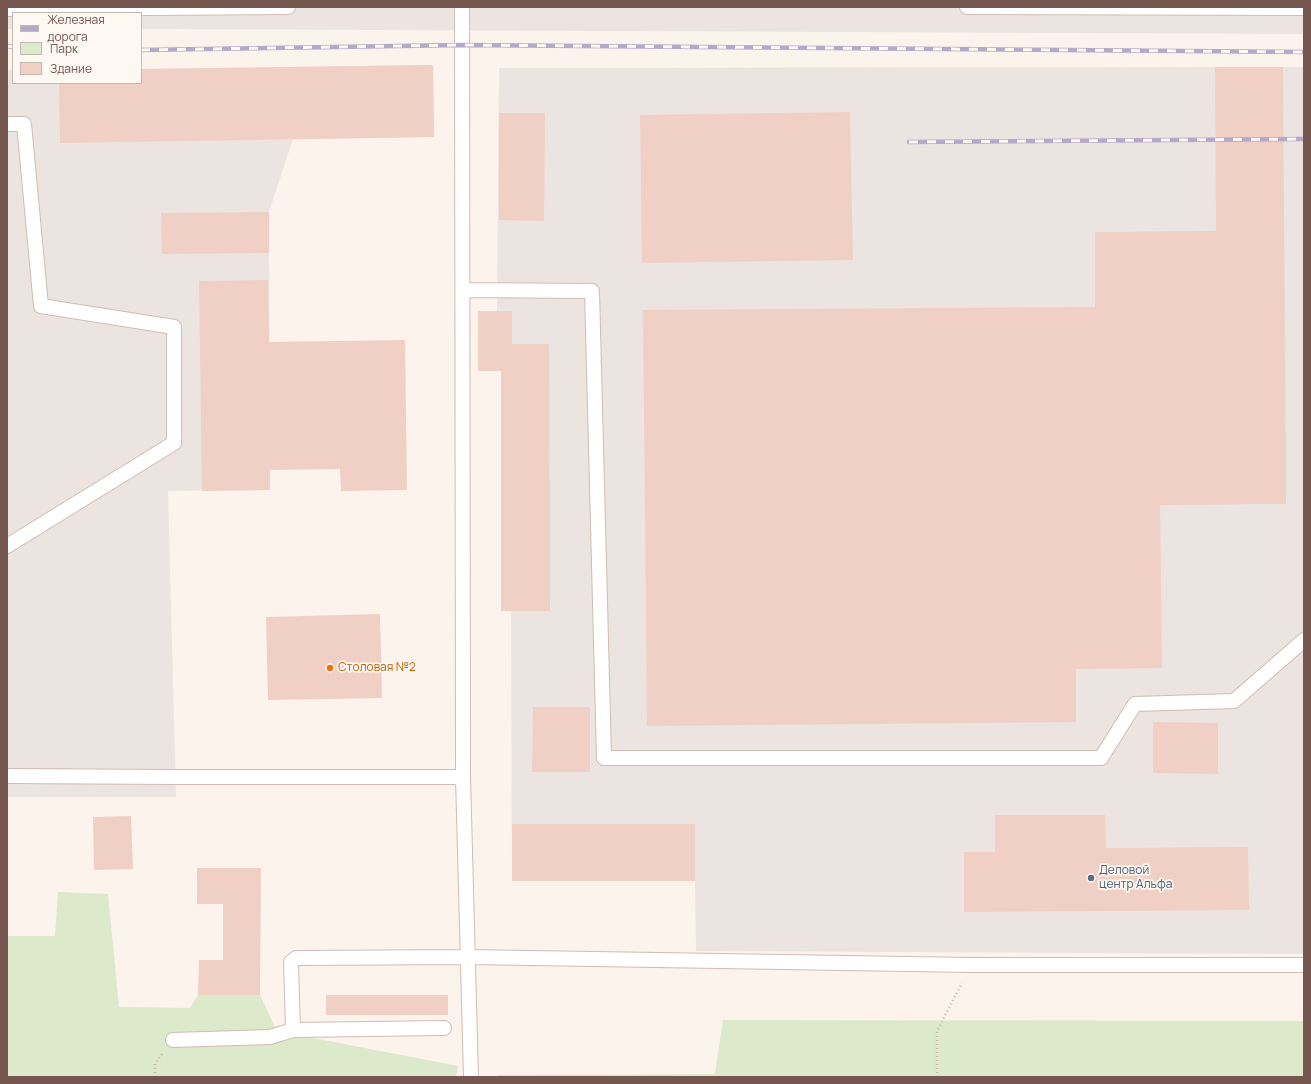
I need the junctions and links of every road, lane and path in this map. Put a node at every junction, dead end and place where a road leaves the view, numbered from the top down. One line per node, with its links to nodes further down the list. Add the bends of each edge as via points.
1 (288, 7): 4 (lane)
2 (462, 7): 8 (lane)
3 (967, 7): 5 (lane)
4 (87, 8): 6 (lane)
5 (1304, 8)
6 (7, 9)
7 (7, 124): 9 (lane, via 24,124 40,306 174,327 174,443)
8 (463, 290): 10 (lane, via 592,291 604,758 1101,758 1135,704 1234,701); 12 (lane)
9 (7, 546)
10 (1304, 640)
11 (7, 776): 12 (lane)
12 (463, 777): 13 (lane)
13 (468, 957): 14 (lane); 17 (lane, via 296,958 291,962); 21 (lane)
14 (971, 965): 15 (lane); 22 (path, via 937,1031)
15 (1304, 965)
16 (444, 1028): 17 (lane)
17 (293, 1030): 18 (lane, via 270,1037)
18 (173, 1040)
19 (155, 1064): 20 (path)
20 (155, 1077)
21 (471, 1077)
22 (937, 1077)

